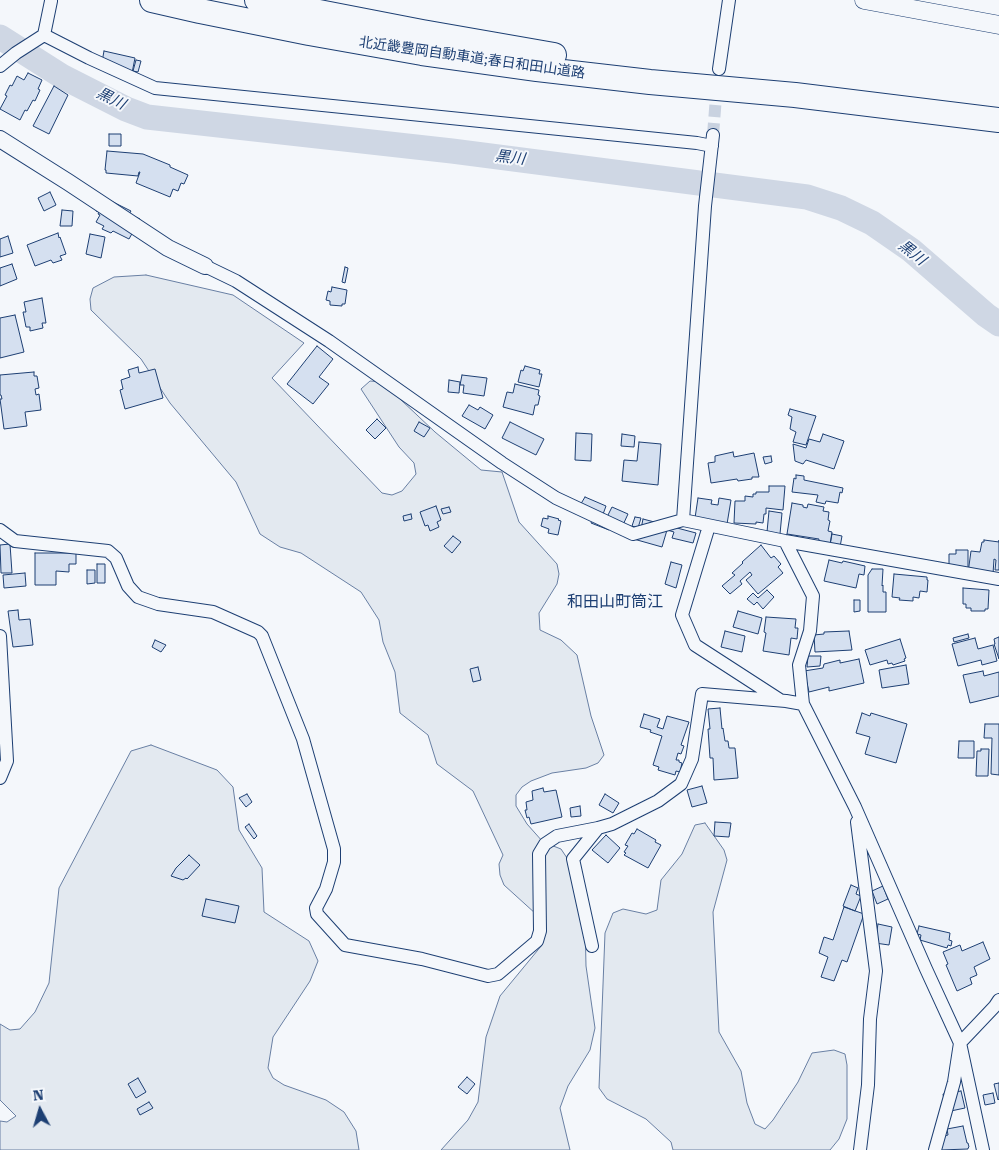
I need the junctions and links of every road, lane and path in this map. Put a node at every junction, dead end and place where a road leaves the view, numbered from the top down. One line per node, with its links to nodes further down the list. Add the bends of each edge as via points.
1 (152, 0): 10 (highway, 北近畿豊岡自動車道;春日和田山道路, via 422,53 650,82)
2 (257, 0): 10 (highway, 北近畿豊岡自動車道;春日和田山道路, via 422,32)
3 (729, 0): 9 (street)
4 (864, 0): 6 (main road)
5 (51, 1): 7 (street)
6 (999, 25)
7 (44, 35): 8 (street); 14 (street, via 155,88 697,143 712,140)
8 (0, 66)
9 (719, 69)
10 (795, 95): 11 (highway, 北近畿豊岡自動車道;春日和田山道路)
11 (999, 120)
12 (0, 139): 13 (street, via 168,248)
13 (205, 266): 14 (street, via 236,280 329,341 556,498 634,534)
14 (683, 520): 15 (street)
15 (709, 526): 17 (street); 20 (street, via 682,615 695,645)
16 (0, 530): 24 (street, via 15,541 108,551 116,558 128,586 138,597 158,604 213,612 262,636 303,739 334,849 334,862 316,908 317,914 345,945 422,959 488,976 498,974 537,941 540,931 539,854 545,844 557,836)
17 (785, 541): 18 (street); 21 (street, via 813,596 810,632 799,665)
18 (999, 579)
19 (0, 636): 22 (street, via 7,761)
20 (782, 701): 21 (street); 24 (street, via 702,694 692,759 681,784 658,801)
21 (803, 704): 23 (street)
22 (0, 778)
23 (855, 807): 27 (street); 28 (street, via 876,971)
24 (598, 828): 25 (street, via 573,859)
25 (592, 946)
26 (999, 1000): 27 (street)
27 (960, 1043): 29 (street, via 954,1082); 30 (street)
28 (860, 1150)
29 (935, 1150)
30 (983, 1150)

